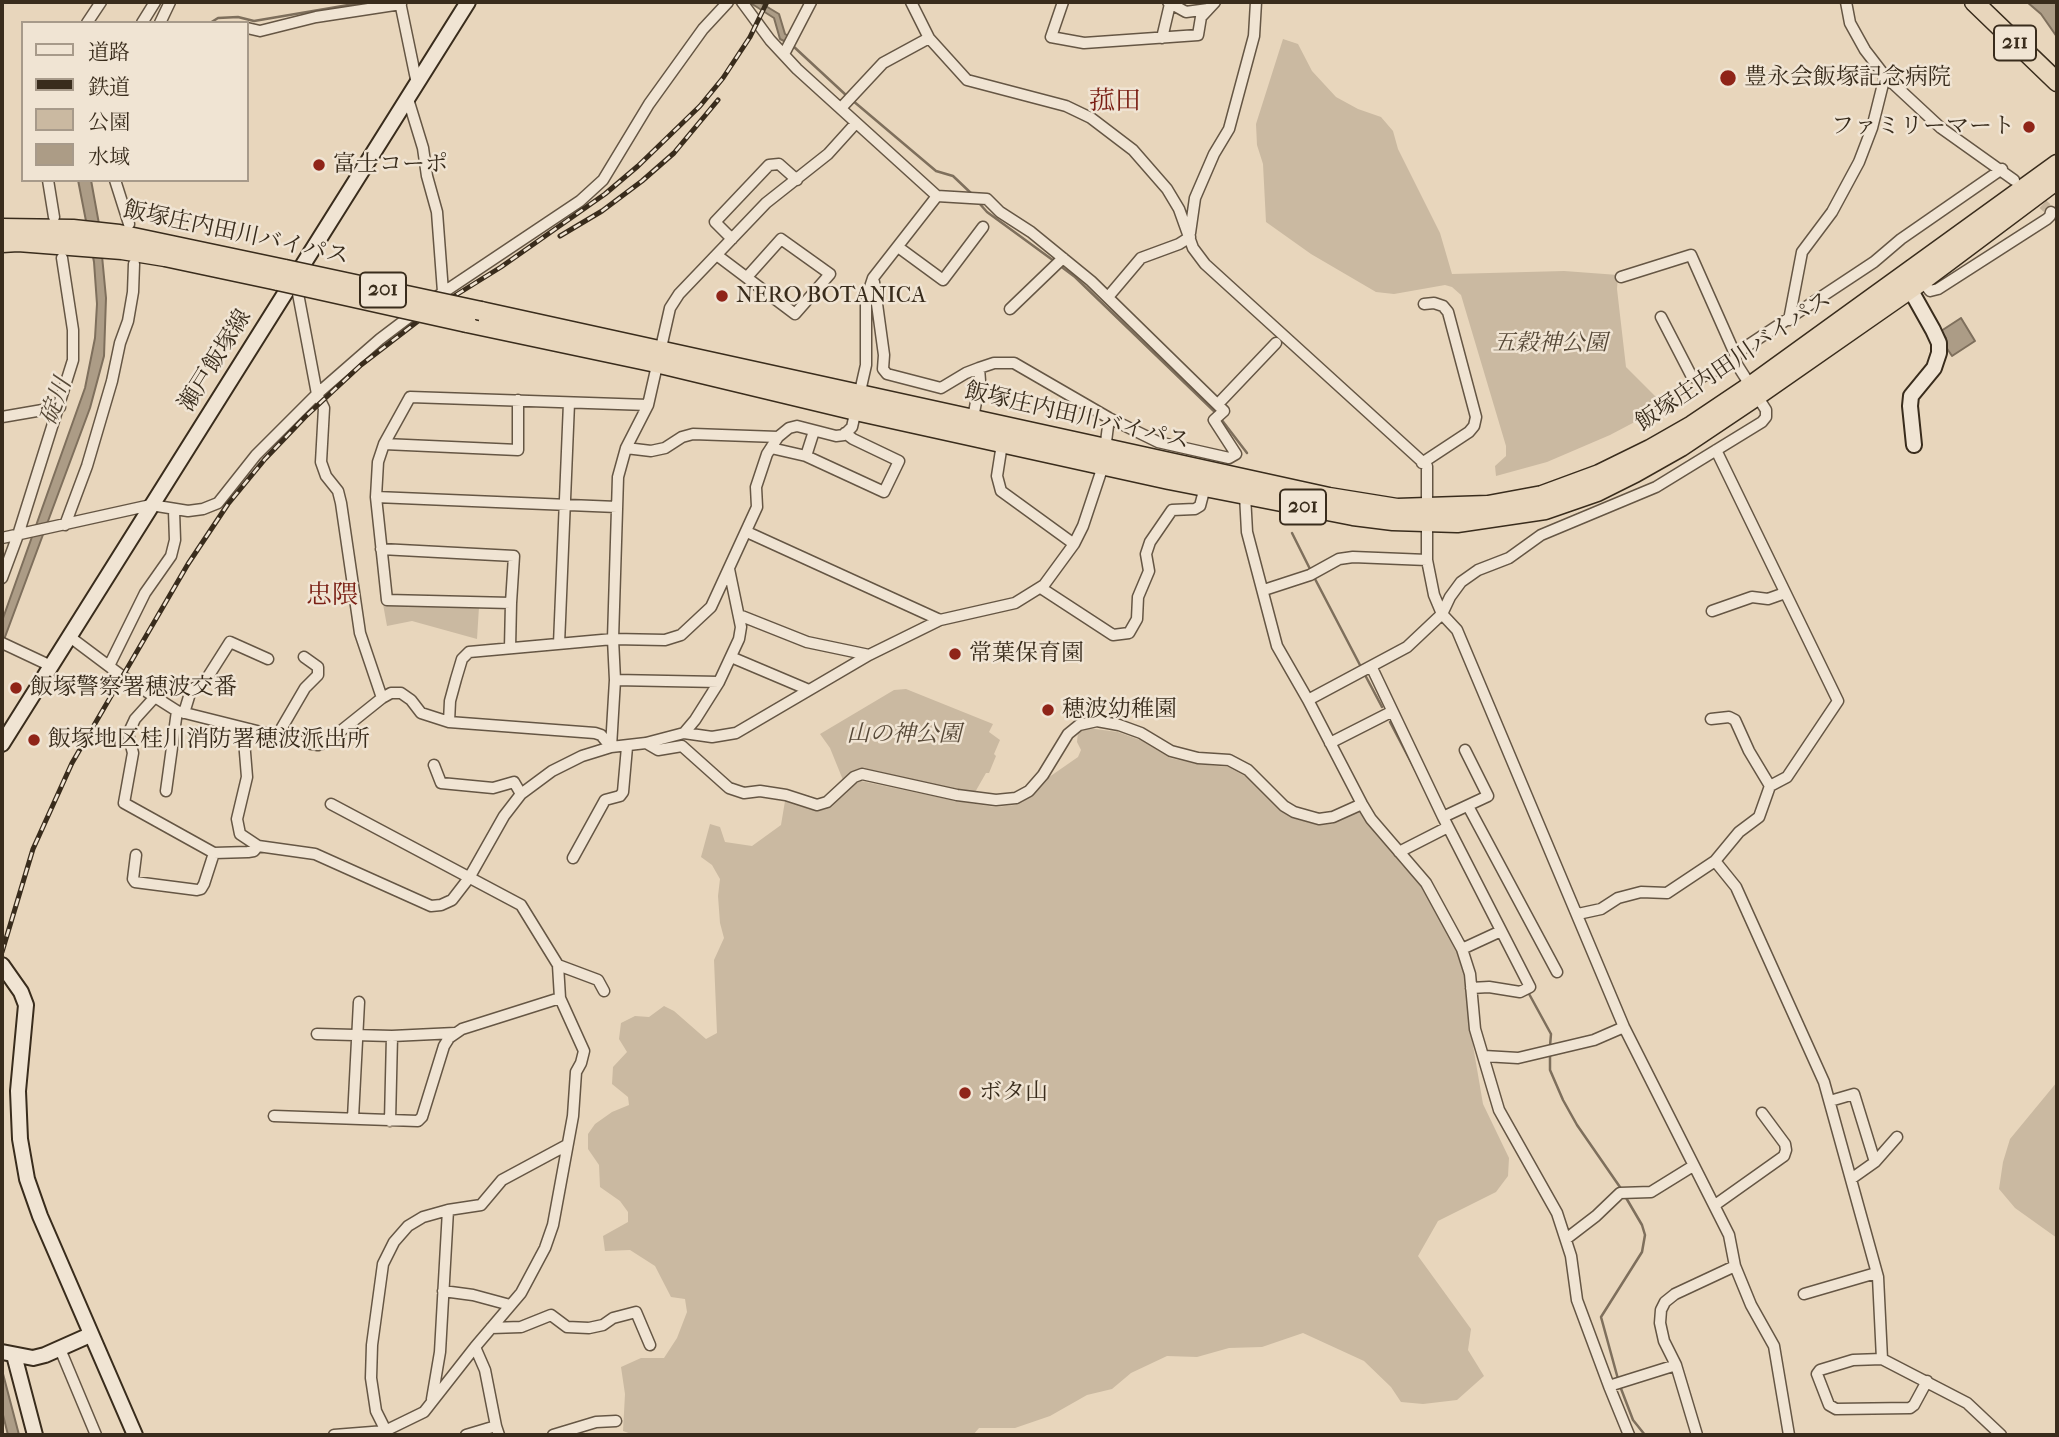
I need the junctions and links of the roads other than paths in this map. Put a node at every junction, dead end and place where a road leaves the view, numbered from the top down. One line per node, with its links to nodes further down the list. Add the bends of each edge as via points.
1 (100, 2): 16 (street)
2 (155, 2): 17 (street)
3 (170, 2): 18 (street)
4 (468, 2): 25 (main road, 瀬戸飯塚線)
5 (728, 2): 55 (street, via 649,104 603,180 580,201)
6 (742, 2): 22 (street, via 770,40)
7 (811, 2): 22 (street)
8 (911, 2): 20 (street)
9 (1063, 2): 21 (street, via 1051,37 1084,43)
10 (1256, 2): 41 (street, via 1254,36 1229,129 1195,198)
11 (1846, 2): 23 (street, via 1850,23)
12 (1973, 2): 24 (highway, 211)
13 (401, 3): 19 (street, via 260,31); 25 (street)
14 (1169, 3): 15 (street, via 1186,12); 21 (street)
15 (1212, 5): 21 (street, via 1201,17 1198,35)
16 (88, 21)
17 (145, 21)
18 (161, 21)
19 (248, 28)
20 (929, 38): 27 (street, via 883,63); 41 (street, via 967,80 1066,106 1102,126 1133,150 1167,189)
21 (1161, 38)
22 (787, 47): 27 (street)
23 (1885, 76): 30 (street, via 1941,128); 60 (street, via 1859,162 1832,212 1802,252)
24 (2057, 82)
25 (417, 84): 26 (main road, 瀬戸飯塚線)
26 (408, 99): 50 (main road, 瀬戸飯塚線); 55 (street, via 437,212)
27 (847, 102): 28 (street)
28 (856, 123): 31 (street); 36 (street)
29 (2057, 164): 65 (highway, 飯塚庄内田川バイパス / 201)
30 (2001, 169): 32 (street); 60 (street)
31 (797, 180): 43 (street, via 766,203); 43 (street, via 779,164 769,165 715,222)
32 (2014, 180)
33 (2057, 180): 54 (highway, 飯塚庄内田川バイパス / 201)
34 (48, 182): 38 (street)
35 (115, 182): 45 (street)
36 (937, 196): 46 (street); 49 (street, via 987,199 1031,232)
37 (2052, 211): 54 (street, via 2047,219 1938,289)
38 (54, 217)
39 (983, 227): 46 (street, via 943,280)
40 (2, 228): 42 (highway, 飯塚庄内田川バイパス / 201)
41 (1190, 237): 56 (street, via 1140,258); 87 (street, via 1205,264)
42 (75, 238): 44 (highway, 飯塚庄内田川バイパス / 201); 45 (highway, 飯塚庄内田川バイパス / 201)
43 (732, 239): 47 (street)
44 (2, 243)
45 (126, 243): 50 (highway, 飯塚庄内田川バイパス / 201); 96 (street, via 133,292 128,321 87,466)
46 (898, 247): 53 (street)
47 (718, 256): 51 (street, via 795,314 830,274 781,239); 62 (street, via 670,308)
48 (62, 258): 71 (street, via 74,344)
49 (1059, 262): 56 (street); 58 (street)
50 (286, 276): 62 (highway, 飯塚庄内田川バイパス / 201, bridge, via 481,311); 62 (highway, 飯塚庄内田川バイパス / 201, bridge, via 467,323); 66 (street); 91 (main road, 瀬戸飯塚線)
51 (747, 277)
52 (1621, 277): 63 (street, via 1691,255)
53 (873, 278): 64 (street, via 887,374 941,388); 69 (street, via 866,303 867,358)
54 (1916, 285): 65 (highway, 飯塚庄内田川バイパス / 201); 81 (main road, via 1939,353 1934,368 1911,396)
55 (443, 292): 66 (street)
56 (1108, 297): 72 (street)
57 (1424, 304): 87 (street, via 1443,306 1448,312 1476,417 1469,432)
58 (1010, 309)
59 (1661, 317): 63 (street, via 1692,377 1702,377)
60 (1788, 320): 63 (street)
61 (1276, 343): 72 (street)
62 (657, 356): 69 (highway, 飯塚庄内田川バイパス / 201); 70 (street)
63 (1735, 357): 65 (street)
64 (979, 368): 74 (street); 75 (street, via 1014,363)
65 (1754, 391): 84 (street, via 1766,417); 95 (highway, 飯塚庄内田川バイパス / 201, via 1599,474 1542,495)
66 (317, 394): 94 (street, via 256,454 218,503); 129 (street, via 324,408 321,462 338,491 360,633)
67 (519, 400): 68 (street); 79 (street, via 410,397); 79 (street, via 518,450)
68 (569, 403): 70 (street); 92 (street)
69 (858, 403): 74 (highway, 飯塚庄内田川バイパス / 201); 77 (street, via 852,427); 80 (highway, 飯塚庄内田川バイパス / 201)
70 (648, 405): 83 (street)
71 (60, 407): 73 (street); 98 (street)
72 (1218, 412): 75 (street, via 1214,420 1235,450 1234,457 1157,442)
73 (2, 416)
74 (973, 418): 86 (highway, 飯塚庄内田川バイパス / 201)
75 (1109, 418): 86 (street)
76 (814, 431): 77 (street, via 836,436); 78 (street, via 797,426); 85 (street)
77 (845, 433): 85 (street, via 899,461 884,492)
78 (778, 437): 82 (street); 83 (street, via 693,434 665,449)
79 (384, 444): 90 (street)
80 (1002, 444): 86 (highway, 飯塚庄内田川バイパス / 201); 100 (street, via 997,476 1001,491)
81 (1914, 445)
82 (771, 448): 85 (street); 97 (street)
83 (626, 449): 93 (street, via 618,477)
84 (1716, 450): 107 (street); 110 (street, via 1656,487 1541,535 1509,558 1478,570 1461,582)
85 (806, 456)
86 (1105, 458): 88 (highway, 飯塚庄内田川バイパス / 201); 95 (highway, 飯塚庄内田川バイパス / 201); 100 (street)
87 (1422, 463): 95 (street, via 1427,466)
88 (1205, 487): 89 (highway, 飯塚庄内田川バイパス / 201); 105 (street, via 1200,506 1172,510 1150,542 1146,554 1149,571 1129,633 1113,635)
89 (1245, 495): 95 (highway, 飯塚庄内田川バイパス / 201, via 1353,516); 106 (street, via 1245,522)
90 (376, 497): 92 (street); 101 (street)
91 (151, 505): 94 (street); 96 (street); 113 (main road, 瀬戸飯塚線)
92 (565, 505): 93 (street); 116 (street)
93 (617, 507): 114 (street)
94 (174, 511): 123 (street, via 171,556 145,593)
95 (1426, 515): 102 (street)
96 (63, 525): 98 (street)
97 (747, 532): 103 (street); 112 (street)
98 (20, 535): 99 (street); 104 (street)
99 (2, 538)
100 (1074, 544): 105 (street)
101 (381, 549): 108 (street, via 387,600); 108 (street, via 514,556)
102 (1427, 560): 106 (street, via 1353,556); 110 (street)
103 (729, 569): 111 (street); 114 (street, via 711,607 681,635 666,640)
104 (2, 578)
105 (1041, 588): 112 (street, via 1015,603)
106 (1264, 590): 130 (street, via 1277,646)
107 (1785, 593): 109 (street, via 1752,597); 145 (street, via 1838,701 1787,777)
108 (512, 603): 117 (street)
109 (1712, 611)
110 (1442, 614): 124 (street, via 1407,647); 159 (street, via 1457,630)
111 (739, 615): 118 (street, via 807,642); 120 (street, via 739,639)
112 (940, 621): 118 (street)
113 (69, 637): 122 (main road, 瀬戸飯塚線); 123 (street)
114 (613, 639): 116 (street); 125 (street)
115 (2, 643): 122 (street)
116 (559, 645): 117 (street)
117 (510, 648): 134 (street, via 470,652 462,659)
118 (869, 654): 127 (street)
119 (304, 657): 137 (street, via 318,667 318,674)
120 (731, 657): 126 (street); 127 (street)
121 (268, 659): 131 (street, via 230,642 204,682 191,690)
122 (51, 666): 140 (main road, 瀬戸飯塚線)
123 (109, 666): 128 (street)
124 (1367, 670): 130 (street); 132 (street)
125 (615, 680): 126 (street); 141 (street)
126 (719, 682): 136 (street)
127 (809, 690): 136 (street, via 736,733 712,737)
128 (154, 698): 131 (street); 154 (street, via 128,734 133,753 124,803)
129 (382, 698): 134 (street, via 401,693 421,713); 137 (street, via 327,743)
130 (1308, 700): 139 (street)
131 (181, 712): 135 (street); 146 (street)
132 (1391, 712): 139 (street); 151 (street)
133 (1711, 719): 145 (street, via 1735,720)
134 (449, 722): 141 (street, via 595,733)
135 (243, 728): 137 (street); 152 (street, via 247,777 237,825 240,834)
136 (684, 733): 138 (street)
137 (276, 736)
138 (646, 743): 142 (street); 149 (street, via 658,750 682,746 729,789 786,795 817,805 862,774 996,800 1029,791 1068,734 1079,725 1097,721 1141,733 1171,751 1229,760 1248,770 1294,812 1319,819)
139 (1330, 743): 149 (street)
140 (2, 744)
141 (611, 747): 142 (street); 147 (street, via 552,771)
142 (627, 747): 156 (street, via 623,792 605,800)
143 (1465, 750): 150 (street, via 1488,796)
144 (434, 765): 147 (street, via 441,783 493,788 513,782)
145 (1770, 786): 157 (street, via 1759,817 1739,832)
146 (166, 791)
147 (520, 794): 158 (street)
148 (331, 804): 158 (street)
149 (1362, 804): 153 (street)
150 (1468, 806): 151 (street); 164 (street)
151 (1445, 824): 153 (street); 160 (street)
152 (258, 846): 154 (street, via 248,852); 158 (street, via 315,854 431,906 452,900)
153 (1399, 852): 161 (street, via 1426,883)
154 (214, 853): 155 (street, via 204,884 197,890 135,882)
155 (136, 855)
156 (573, 858)
157 (1715, 861): 159 (street, via 1667,893 1642,892); 175 (street, via 1736,887)
158 (469, 878): 163 (street, via 521,905)
159 (1578, 914): 169 (street)
160 (1498, 932): 161 (street); 165 (street, via 1527,989)
161 (1462, 949): 165 (street)
162 (2, 965): 194 (main road, via 26,1005 18,1091 27,1179)
163 (558, 965): 166 (street, via 598,979); 167 (street)
164 (1557, 972)
165 (1471, 988): 174 (street, via 1475,1029)
166 (604, 991)
167 (560, 998): 170 (street); 181 (street, via 584,1051 576,1072)
168 (359, 1002): 172 (street)
169 (1625, 1027): 174 (street, via 1594,1040 1518,1058); 183 (street)
170 (455, 1033): 173 (street); 179 (street, via 444,1046 422,1117 413,1122)
171 (317, 1034): 172 (street)
172 (357, 1034): 173 (street); 178 (street)
173 (391, 1036): 179 (street)
174 (1484, 1056): 187 (street, via 1499,1110 1557,1213)
175 (1830, 1101): 182 (street, via 1854,1094); 184 (street)
176 (1762, 1113): 185 (street, via 1785,1144 1784,1156)
177 (274, 1116): 178 (street)
178 (353, 1118): 179 (street)
179 (390, 1121)
180 (1897, 1138): 182 (street)
181 (567, 1146): 186 (street, via 502,1180 481,1205); 192 (street, via 545,1248)
182 (1875, 1162): 184 (street)
183 (1693, 1166): 185 (street); 187 (street, via 1651,1192 1624,1193)
184 (1851, 1179): 189 (street)
185 (1715, 1205): 188 (street, via 1729,1234)
186 (448, 1210): 190 (street); 206 (street, via 408,1226 383,1264 371,1378 376,1411)
187 (1566, 1239): 202 (street, via 1577,1300)
188 (1735, 1266): 200 (street, via 1665,1302 1660,1323); 215 (street, via 1774,1346)
189 (1876, 1273): 191 (street); 199 (street)
190 (443, 1291): 192 (street); 203 (street)
191 (1804, 1294)
192 (510, 1305): 193 (street)
193 (491, 1328): 195 (street, via 522,1327 551,1315 567,1327 589,1328 636,1312); 196 (street)
194 (90, 1335): 197 (main road); 209 (main road)
195 (650, 1345)
196 (475, 1347): 203 (street); 205 (street, via 485,1370)
197 (60, 1349): 198 (main road, via 33,1358); 208 (street)
198 (8, 1353): 207 (main road)
199 (1882, 1359): 201 (street); 201 (street, via 1853,1360 1820,1370 1817,1374 1829,1405 1836,1409 1910,1408)
200 (1676, 1366): 202 (street); 214 (street)
201 (1927, 1381): 216 (street, via 1967,1403)
202 (1616, 1384): 213 (street)
203 (432, 1400): 206 (street, via 424,1412)
204 (616, 1421): 212 (street)
205 (497, 1431): 211 (street)
206 (387, 1433): 210 (street)
207 (34, 1435)
208 (96, 1435)
209 (135, 1435)
210 (334, 1435)
211 (466, 1435)
212 (553, 1435)
213 (1629, 1435)
214 (1697, 1435)
215 (1789, 1435)
216 (2001, 1435)

